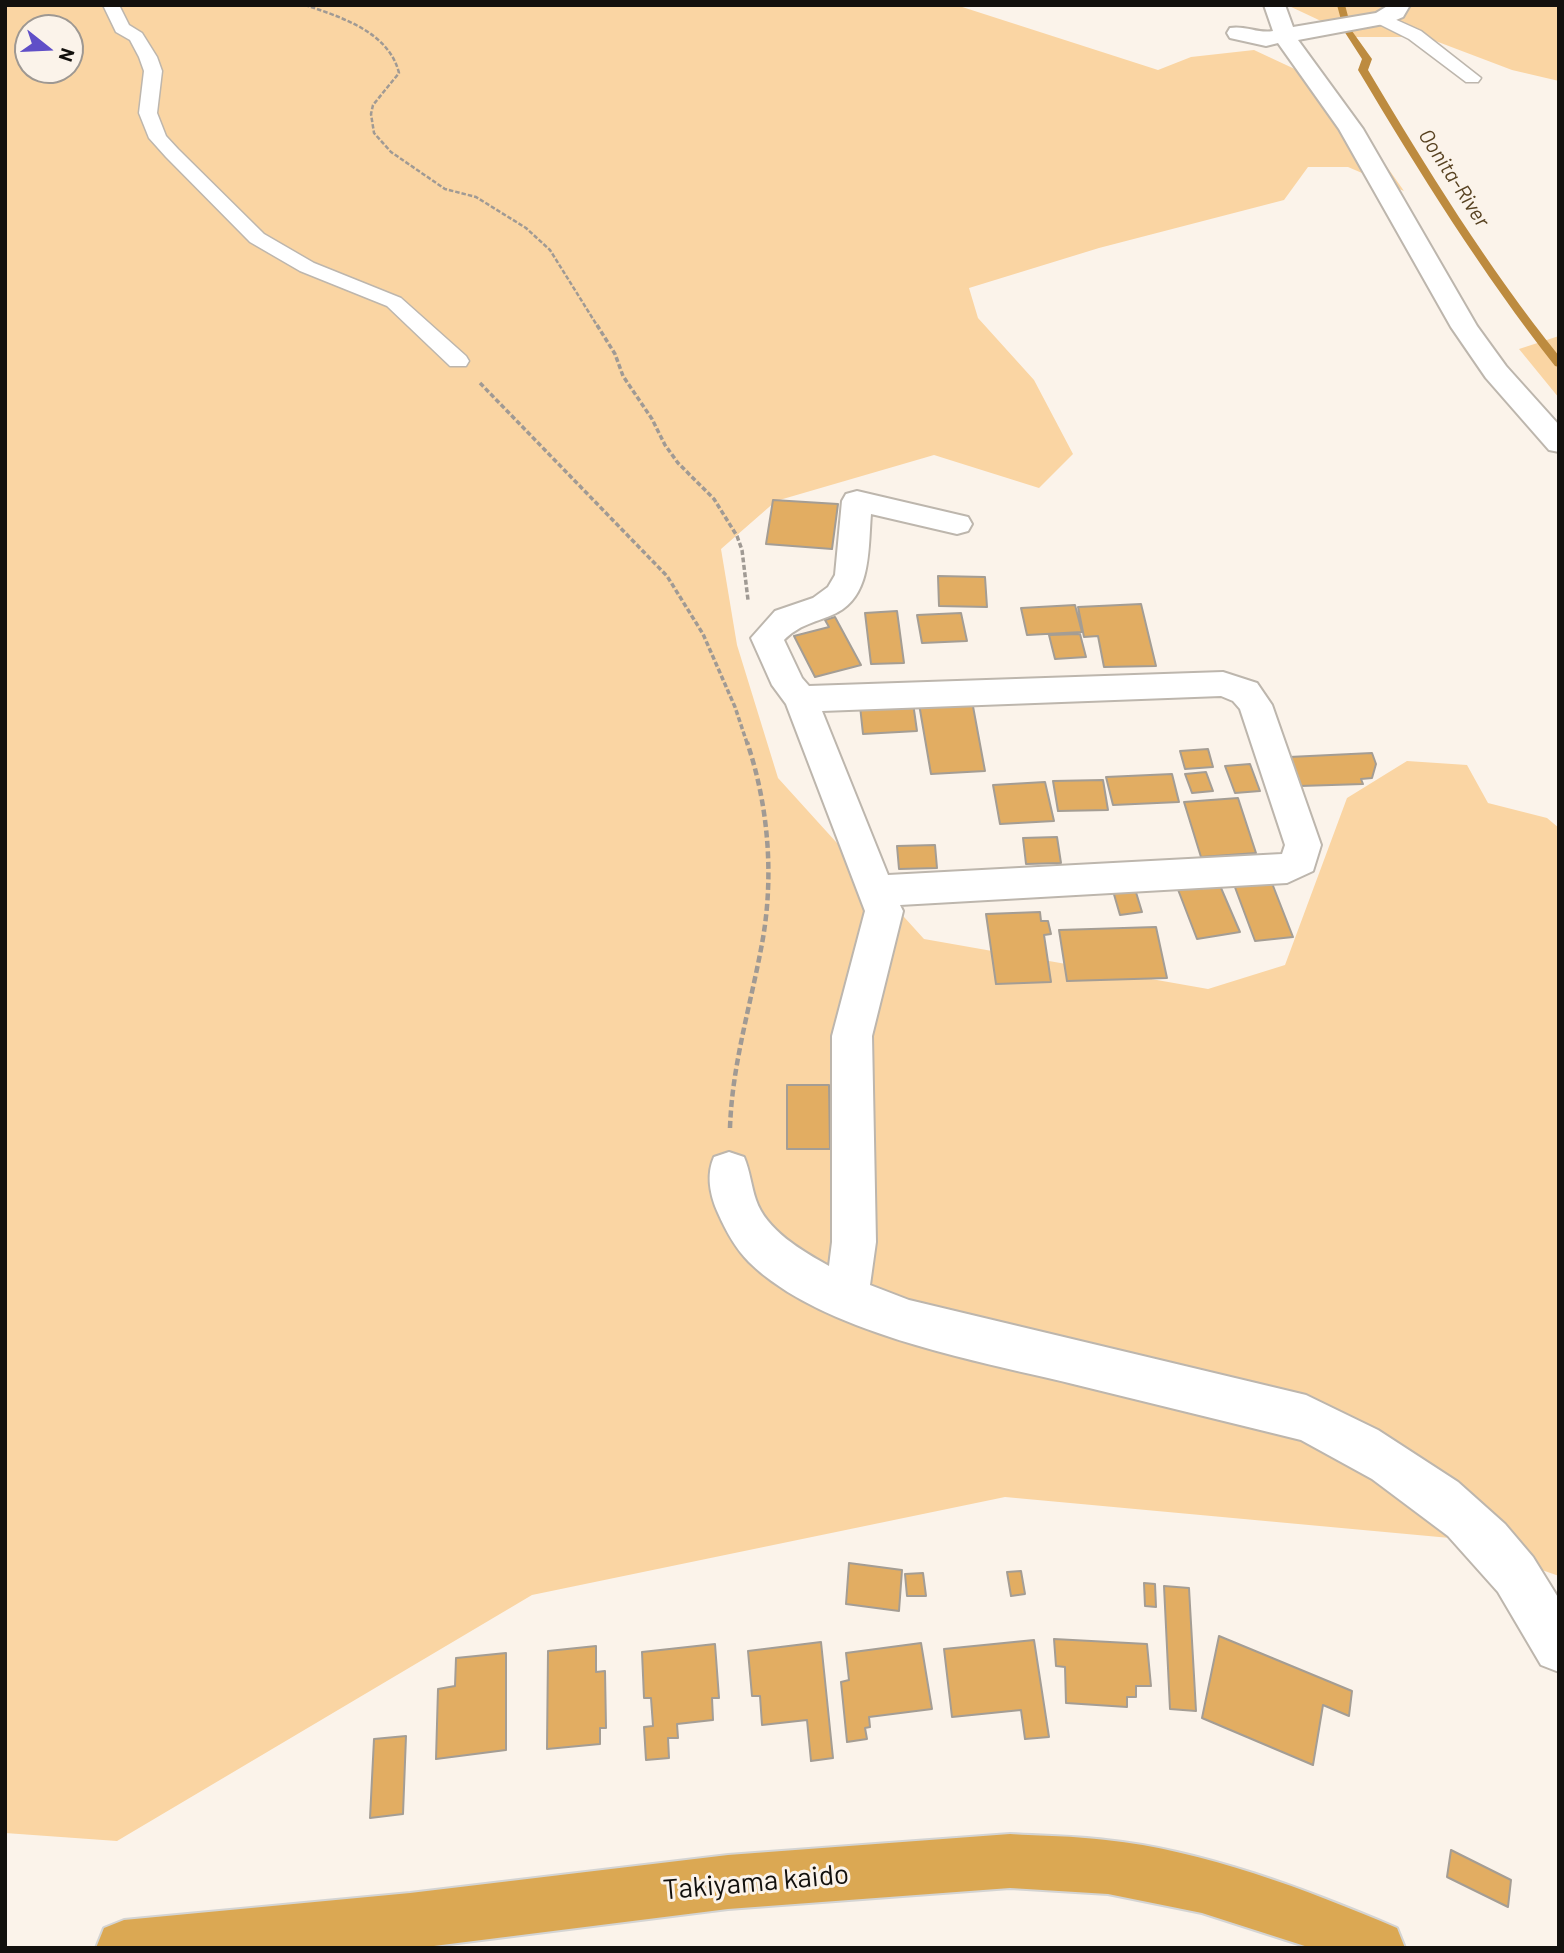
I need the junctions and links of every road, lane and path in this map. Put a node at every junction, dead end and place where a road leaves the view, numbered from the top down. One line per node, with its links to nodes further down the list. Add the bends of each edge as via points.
1 (111, 5): 9 (lane, via 122,27 136,37 148,57 153,71 148,113 158,138 172,153 257,238 307,267 394,302)
2 (304, 5): 12 (path, via 360,26 395,58 399,73 379,96 371,114 374,132 391,152 445,188 476,197 526,228 550,250 665,445 714,499 737,536 749,608)
3 (1274, 5): 7 (street)
4 (1400, 5): 5 (street, via 1395,12)
5 (1372, 20): 7 (street); 8 (lane, via 1415,35)
6 (1238, 33): 7 (street, via 1266,39)
7 (1295, 35): 10 (street, via 1291,49 1351,129 1464,327 1496,372)
8 (1472, 78)
9 (458, 361): 15 (path, via 667,576 703,634 752,757 766,819 768,885 731,1092)
10 (1559, 443)
11 (957, 524): 12 (street, via 857,501 850,575 840,595 824,606 786,619)
12 (767, 638): 13 (street, via 789,685)
13 (801, 699): 14 (street); 14 (street, via 1223,684 1245,692 1255,705 1303,845 1300,861 1287,868)
14 (878, 891): 16 (street, via 884,911 852,1036 854,1242)
15 (730, 1171): 16 (street, via 737,1209 755,1237 782,1262)
16 (846, 1298): 17 (street, via 909,1322 1306,1418 1359,1443 1483,1535 1510,1567)
17 (1559, 1647)
18 (124, 1948): 19 (highway, Takiyama kaido, via 410,1921 728,1882 1010,1860 1108,1867 1202,1886 1312,1920)
19 (1377, 1948)

